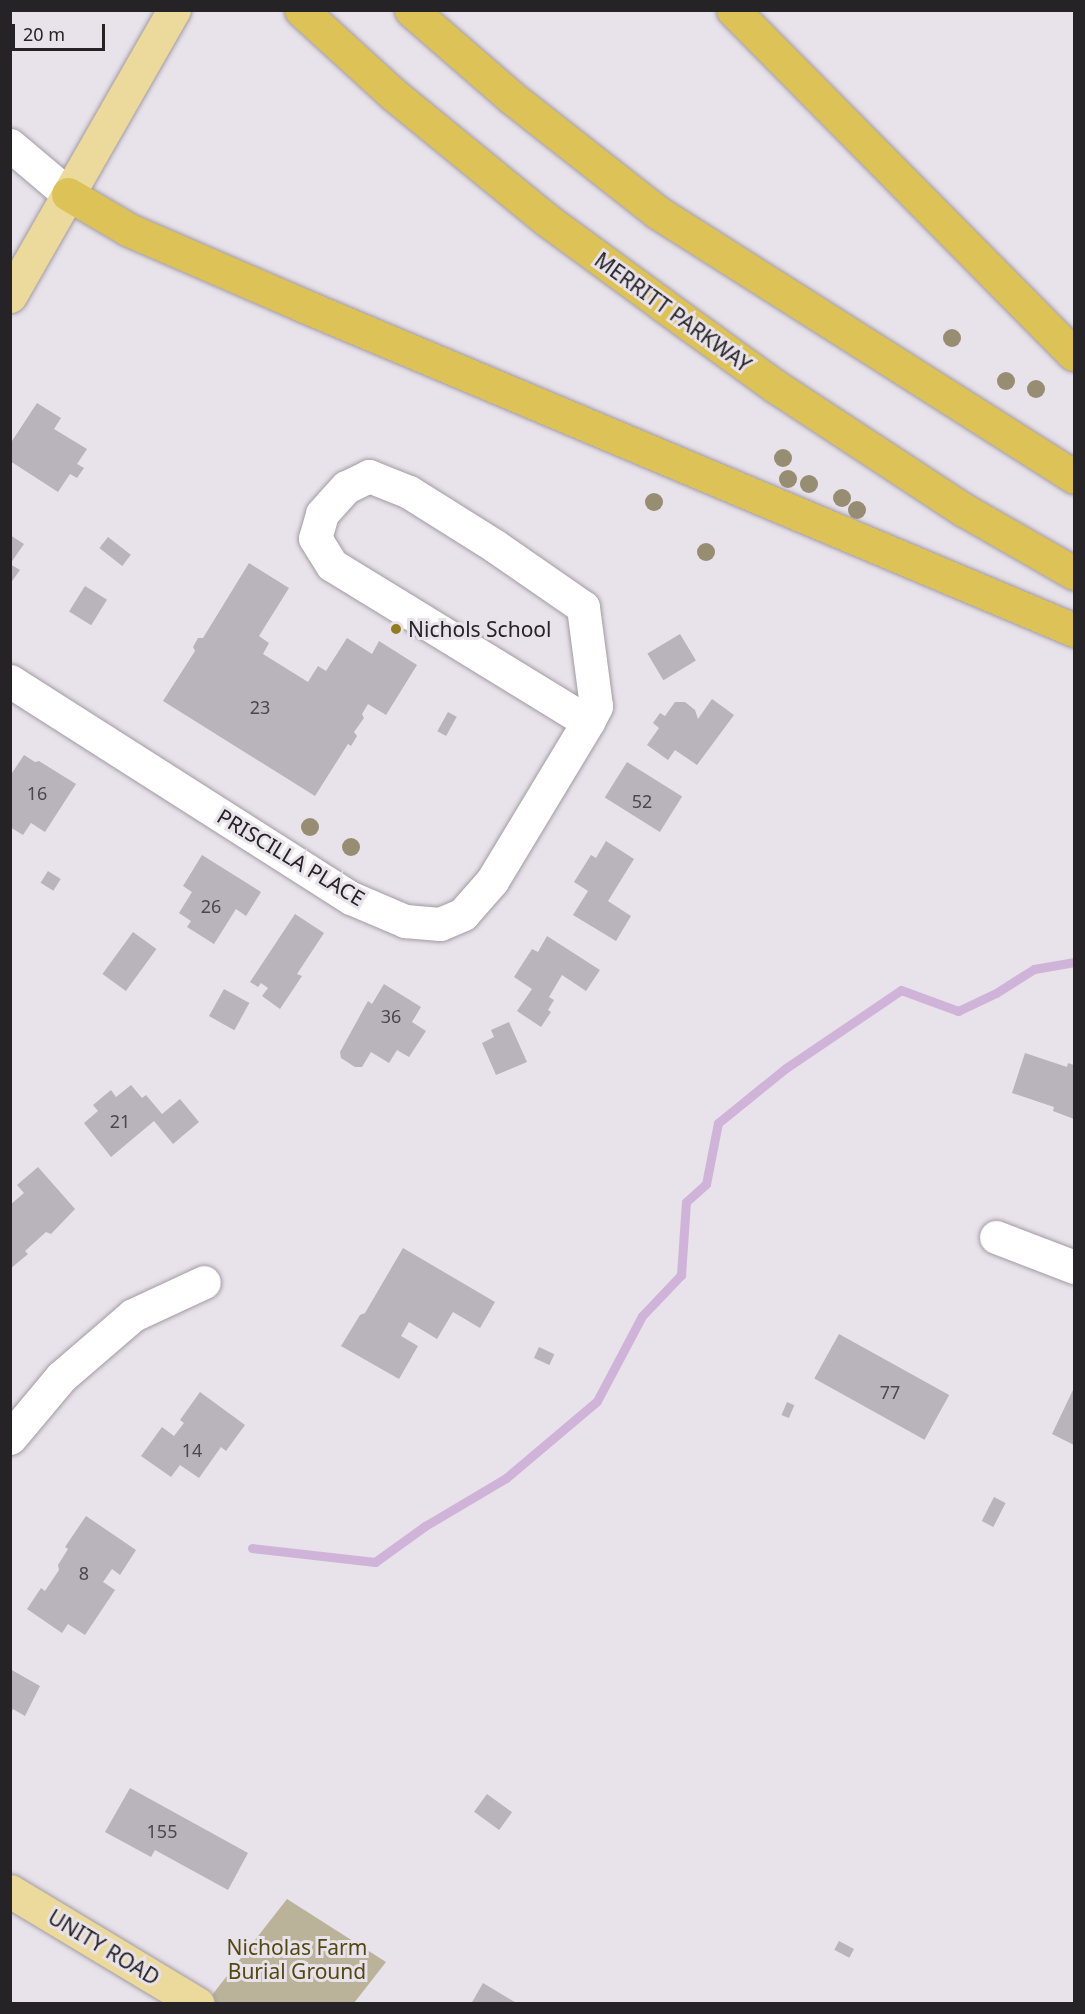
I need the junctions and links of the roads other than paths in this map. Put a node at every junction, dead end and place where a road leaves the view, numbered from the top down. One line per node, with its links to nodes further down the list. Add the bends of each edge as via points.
1 (174, 10): 6 (main road)
2 (301, 10): 10 (highway, MERRITT PARKWAY, via 393,94 547,220 663,305 775,386 954,504)
3 (411, 10): 9 (highway, via 510,97 657,212)
4 (733, 10): 8 (highway)
5 (10, 145): 6 (street)
6 (68, 194): 7 (main road); 11 (highway, via 129,230 302,305)
7 (10, 296)
8 (1074, 354)
9 (1074, 477)
10 (1074, 573)
11 (1074, 630)
12 (10, 681): 13 (street, PRISCILLA PLACE, via 351,898 405,921 440,924 464,914 492,881)
13 (592, 714): 13 (street, via 332,565 315,538 322,513 346,487 369,476 409,492 583,607)
14 (996, 1237): 15 (street)
15 (1074, 1267)
16 (204, 1282): 17 (street, via 133,1315 61,1377)
17 (10, 1438)
18 (10, 1891): 19 (main road, UNITY ROAD)
19 (198, 2004)

